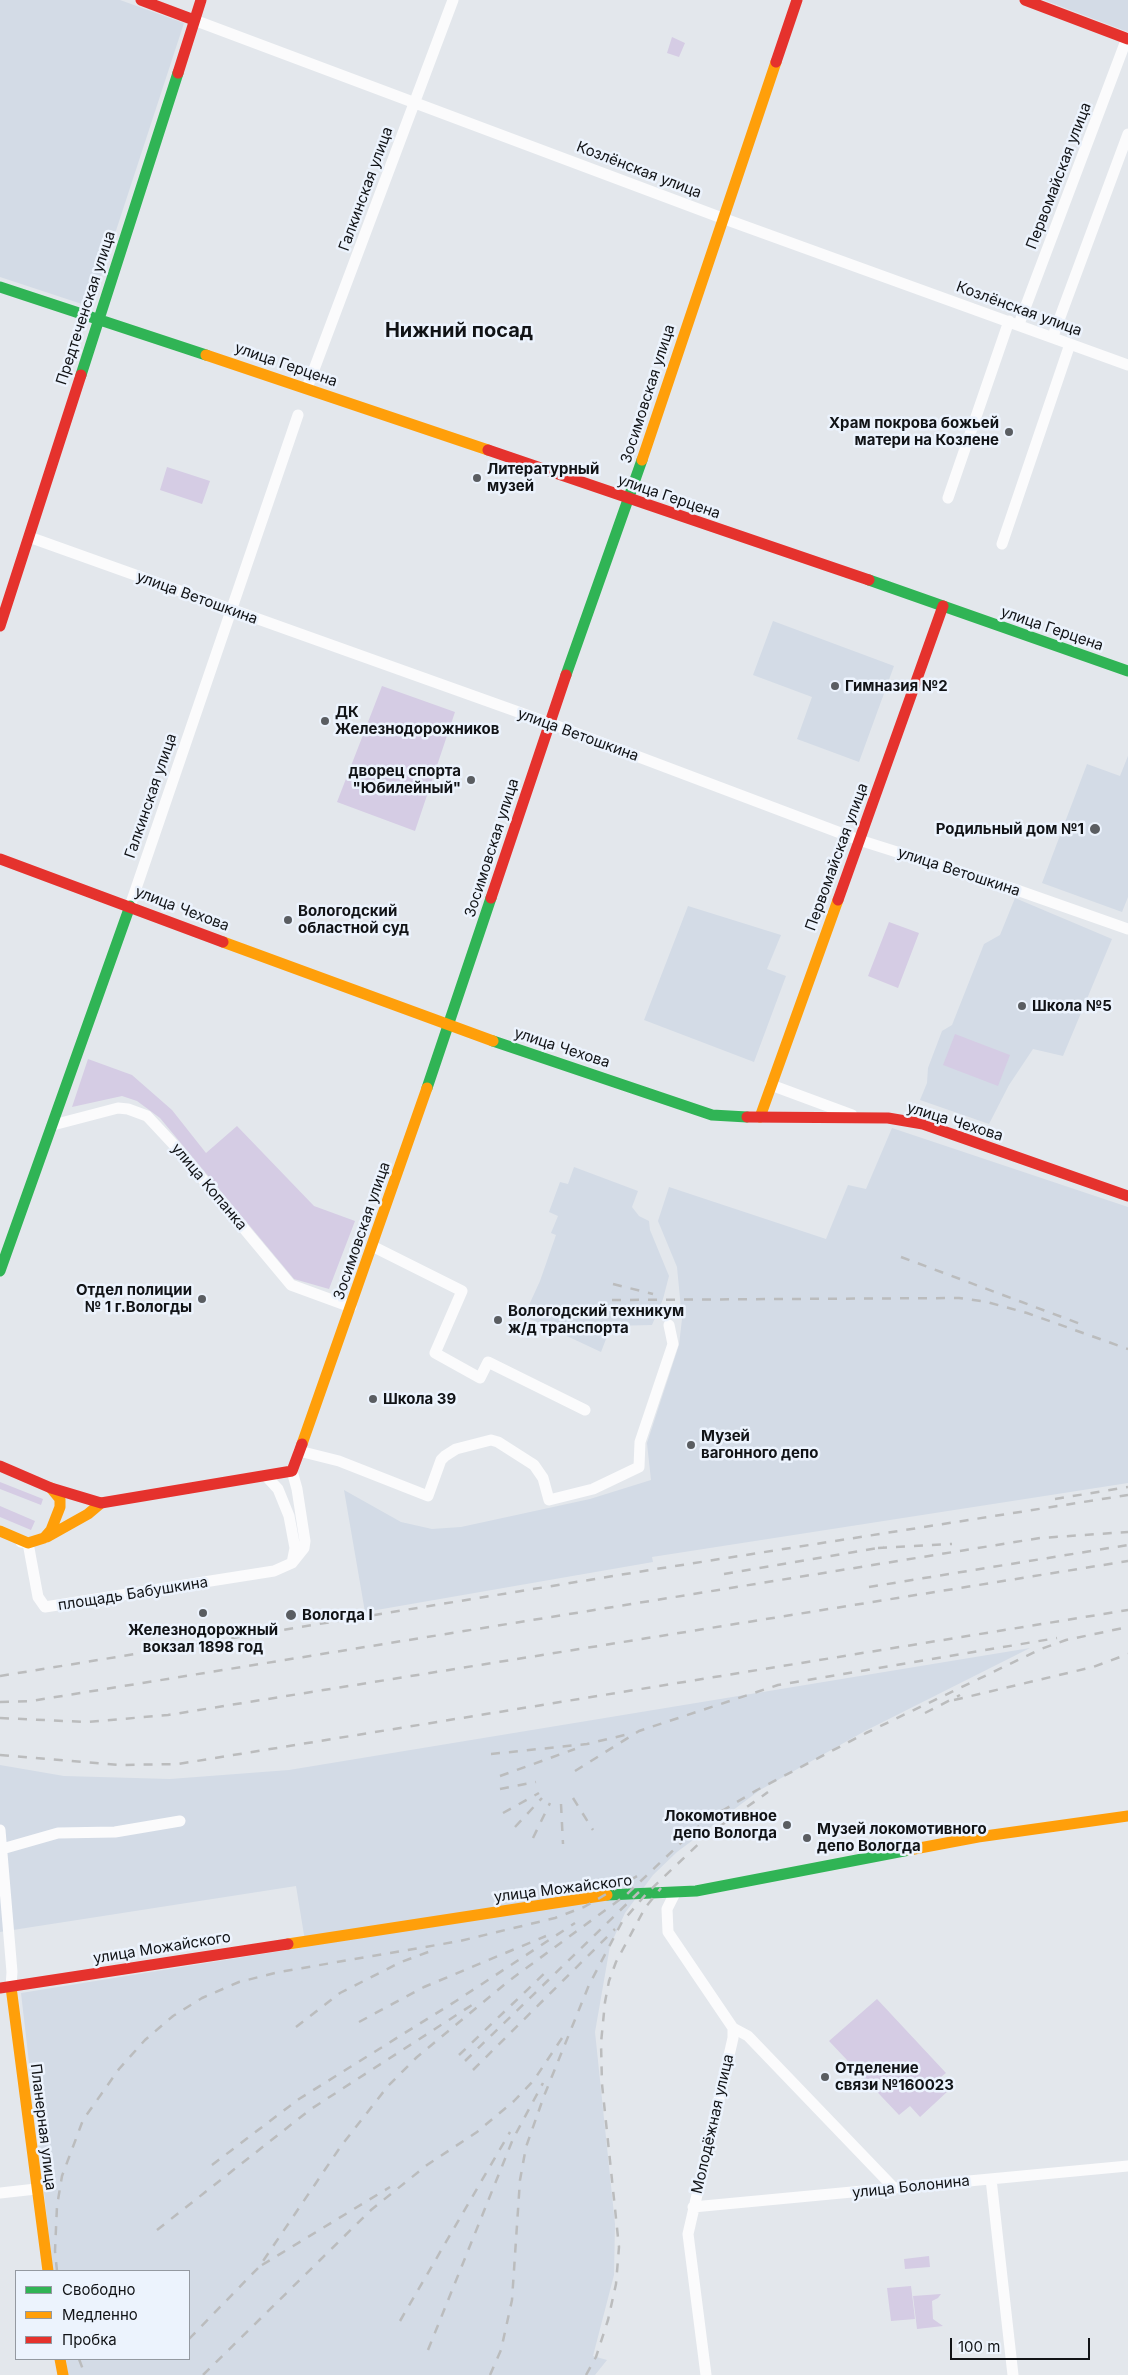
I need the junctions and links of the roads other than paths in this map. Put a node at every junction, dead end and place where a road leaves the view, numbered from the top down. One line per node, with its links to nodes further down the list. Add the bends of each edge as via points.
1 (141, 0): 6 (street, Козлёнская улица)
2 (201, 0): 6 (street, Предтеченская улица)
3 (453, 0): 8 (street, Галкинская улица)
4 (797, 0): 10 (street, Зосимовская улица)
5 (1025, 0): 7 (street)
6 (194, 20): 8 (street, Козлёнская улица); 12 (street, Предтеченская улица)
7 (1128, 39): 13 (street, Первомайская улица)
8 (415, 101): 10 (street, Козлёнская улица); 17 (street, Галкинская улица)
9 (1128, 134): 14 (street)
10 (722, 218): 13 (street, Козлёнская улица); 20 (street, Зосимовская улица)
11 (0, 287): 12 (street, улица Герцена)
12 (99, 319): 17 (street, улица Герцена); 21 (street, Предтеченская улица)
13 (1014, 322): 14 (street, Козлёнская улица); 19 (street, Первомайская улица)
14 (1053, 336): 15 (street, Козлёнская улица)
15 (1070, 344): 16 (street, Козлёнская улица); 22 (street)
16 (1128, 365)
17 (307, 388): 20 (street, улица Герцена)
18 (298, 416): 24 (street, Галкинская улица)
19 (948, 498)
20 (629, 499): 23 (street, улица Герцена); 27 (street, Зосимовская улица)
21 (29, 537): 24 (street, улица Ветошкина); 25 (street, Предтеченская улица)
22 (1002, 544)
23 (943, 606): 26 (street, улица Герцена); 28 (street, Первомайская улица)
24 (231, 611): 27 (street, улица Ветошкина); 30 (street, Галкинская улица)
25 (0, 626)
26 (1128, 671)
27 (549, 723): 28 (street, улица Ветошкина); 32 (street, Зосимовская улица)
28 (859, 840): 31 (street, улица Ветошкина); 33 (street, Первомайская улица)
29 (0, 859): 30 (street, улица Чехова)
30 (130, 906): 32 (street, улица Чехова); 36 (street, Галкинская улица)
31 (1128, 929)
32 (449, 1026): 34 (street, улица Чехова, via 712,1115); 38 (street, Зосимовская улица)
33 (771, 1085): 34 (street, Первомайская улица); 35 (street)
34 (760, 1117): 35 (street, улица Чехова)
35 (856, 1117): 37 (street, улица Чехова, via 922,1124)
36 (53, 1125): 39 (street, Галкинская улица); 40 (street, улица Копанка, via 118,1108 147,1116 291,1286)
37 (1128, 1196)
38 (372, 1246): 40 (street, Зосимовская улица); 42 (street, via 462,1291 435,1353 480,1378 488,1362)
39 (0, 1271)
40 (351, 1307): 43 (street, Зосимовская улица)
41 (668, 1325): 43 (street, via 673,1344 640,1442 639,1467 593,1489 549,1500 543,1478 534,1465 491,1440 456,1449 445,1456 428,1496 339,1461)
42 (585, 1410)
43 (299, 1451): 45 (street, Зосимовская улица)
44 (0, 1466): 47 (street)
45 (292, 1471): 46 (street); 52 (street, via 305,1541 301,1554)
46 (266, 1476): 48 (street); 52 (street, via 278,1489 289,1516 295,1548)
47 (51, 1488): 48 (street); 50 (street, via 60,1499 60,1507 51,1530)
48 (100, 1503): 50 (street, via 84,1516)
49 (0, 1531): 51 (street)
50 (44, 1538): 51 (street)
51 (24, 1542): 52 (street, площадь Бабушкина, via 38,1597 46,1607 241,1577 274,1571)
52 (292, 1563)
53 (1128, 1816): 57 (street, улица Можайского, via 978,1837)
54 (180, 1821): 56 (street, via 114,1832 58,1833)
55 (0, 1830): 56 (street)
56 (2, 1849): 58 (street, via 12,1972)
57 (674, 1894): 58 (street, улица Можайского, via 618,1894); 59 (street, via 667,1909 668,1932)
58 (6, 1987): 63 (street, Планерная улица)
59 (733, 2028): 62 (street, via 748,2036); 65 (street, Молодёжная улица)
60 (1128, 2166): 61 (street, улица Болонина)
61 (992, 2179): 62 (street, улица Болонина); 70 (street)
62 (894, 2188): 65 (street, улица Болонина)
63 (36, 2189): 64 (street); 66 (street, Планерная улица)
64 (0, 2193)
65 (693, 2207): 69 (street, Молодёжная улица, via 688,2234 689,2256)
66 (48, 2270)
67 (60, 2360): 68 (street)
68 (62, 2375)
69 (706, 2375)
70 (1012, 2375)

